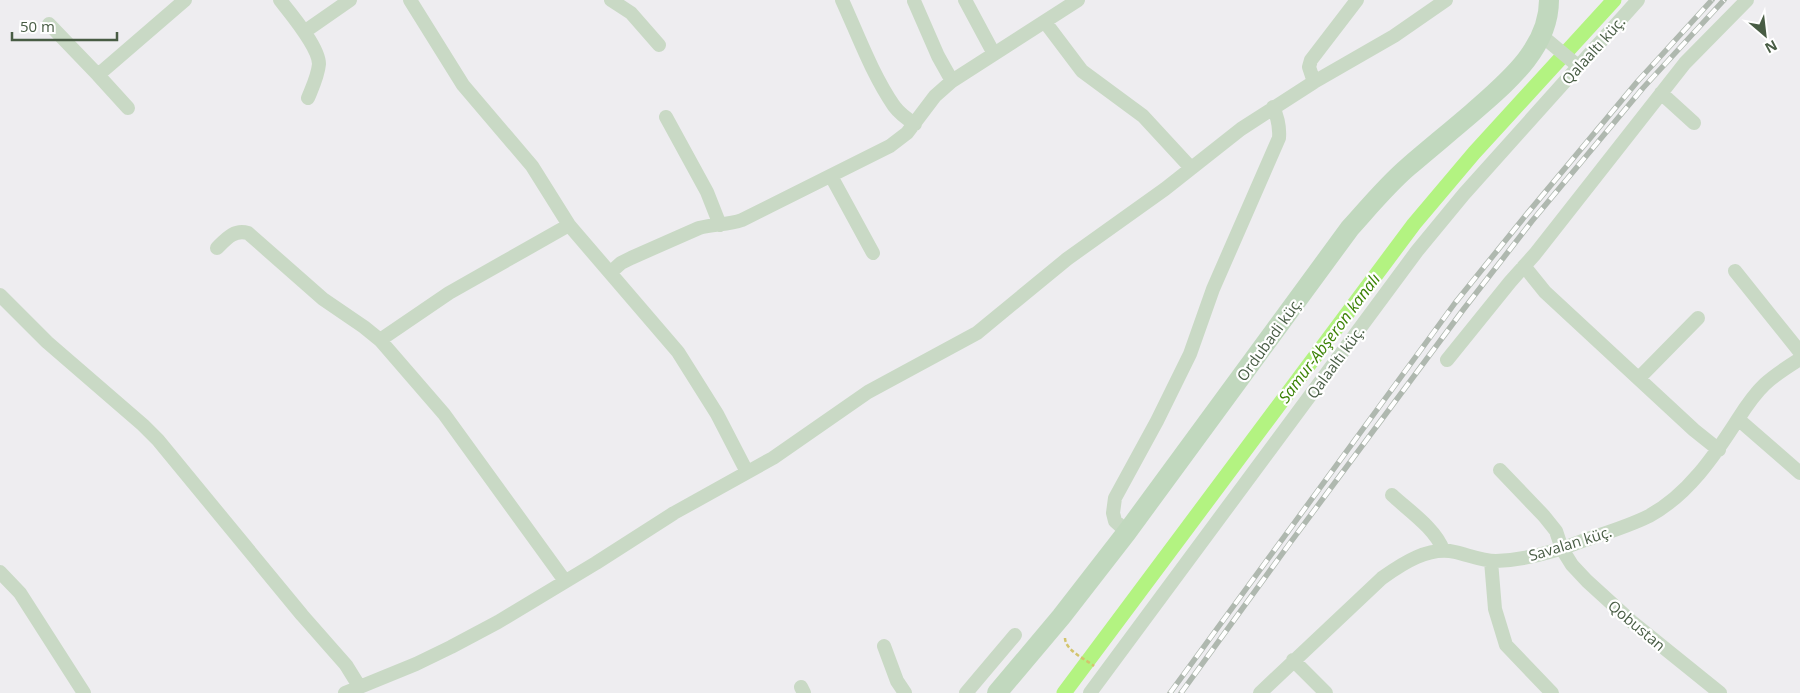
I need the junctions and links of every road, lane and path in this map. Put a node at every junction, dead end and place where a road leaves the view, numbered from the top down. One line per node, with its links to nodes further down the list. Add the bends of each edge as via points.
1 (185, 0): 22 (street)
2 (280, 0): 17 (street)
3 (350, 0): 17 (street)
4 (410, 0): 35 (street, via 463,86 532,166)
5 (611, 0): 19 (street, via 631,13)
6 (842, 0): 31 (street, via 883,87 895,107)
7 (965, 0): 20 (street)
8 (1078, 0): 15 (street)
9 (1357, 0): 24 (street, via 1311,60 1309,67)
10 (1446, 0): 24 (street, via 1394,36)
11 (1549, 0): 18 (street, Ordubadi küç.)
12 (1638, 0): 21 (street, Qalaaltı küç.)
13 (1746, 0): 25 (street)
14 (914, 1): 23 (street)
15 (1045, 22): 20 (street); 32 (street, via 1082,70 1143,116)
16 (49, 24): 22 (street)
17 (304, 32): 26 (street, via 319,62)
18 (1541, 36): 21 (street); 54 (street, Ordubadi küç., via 1508,81 1406,168 1350,228)
19 (659, 45)
20 (994, 54): 23 (street)
21 (1578, 66): 64 (street, Qalaaltı küç., via 1417,251)
22 (98, 75): 28 (street)
23 (952, 81): 31 (street, via 935,96)
24 (1314, 82): 27 (street)
25 (1661, 93): 30 (street); 38 (street)
26 (308, 98)
27 (1273, 107): 32 (street); 54 (street, via 1278,117 1279,138 1213,289 1190,354 1115,498 1114,521)
28 (128, 108)
29 (666, 117): 34 (street, via 707,192)
30 (1694, 123)
31 (915, 124): 33 (street, via 890,146)
32 (1191, 168): 51 (street, via 1067,259 978,333 868,392 795,444)
33 (831, 176): 34 (street, via 742,220); 37 (street)
34 (720, 225): 40 (street, via 690,232 621,263)
35 (569, 226): 40 (street); 43 (street, via 448,292)
36 (217, 248): 43 (street, via 232,234 248,233 323,299)
37 (873, 253)
38 (1524, 266): 46 (street); 47 (street, via 1545,292)
39 (1735, 270): 44 (street)
40 (610, 272): 51 (street, via 687,365)
41 (0, 295): 65 (street, via 47,342 158,440 346,665)
42 (1698, 318): 47 (street)
43 (380, 340): 59 (street, via 444,414)
44 (1800, 352)
45 (1800, 359): 48 (street, Savalan küç., via 1762,384)
46 (1447, 360)
47 (1639, 378): 49 (street)
48 (1738, 419): 49 (street, Savalan küç.); 52 (street)
49 (1719, 450): 55 (street, Savalan küç., via 1674,499 1661,508 1633,523)
50 (1500, 470): 55 (street, Qobustan, via 1556,531)
51 (747, 472): 59 (street)
52 (1800, 473)
53 (1392, 495): 56 (street, via 1435,534)
54 (1127, 532): 70 (street, Ordubadi küç.)
55 (1562, 549): 57 (street, Savalan küç.); 75 (street, Qobustan, via 1587,581)
56 (1443, 550): 57 (street, Savalan küç.); 63 (street, Savalan küç., via 1414,558 1382,578)
57 (1491, 561): 74 (street, via 1495,609 1506,645)
58 (0, 572): 66 (street, via 20,593)
59 (565, 581): 65 (street, via 452,647)
60 (1015, 635): 69 (street)
61 (884, 646): 68 (street)
62 (1075, 652): 64 (path)
63 (1293, 660): 72 (street, Savalan küç.); 73 (street)
64 (1105, 673): 71 (street, Qalaaltı küç.)
65 (359, 686): 67 (street)
66 (84, 693)
67 (345, 693)
68 (905, 693)
69 (966, 693)
70 (997, 693)
71 (1090, 693)
72 (1260, 693)
73 (1326, 693)
74 (1552, 693)
75 (1720, 693)

